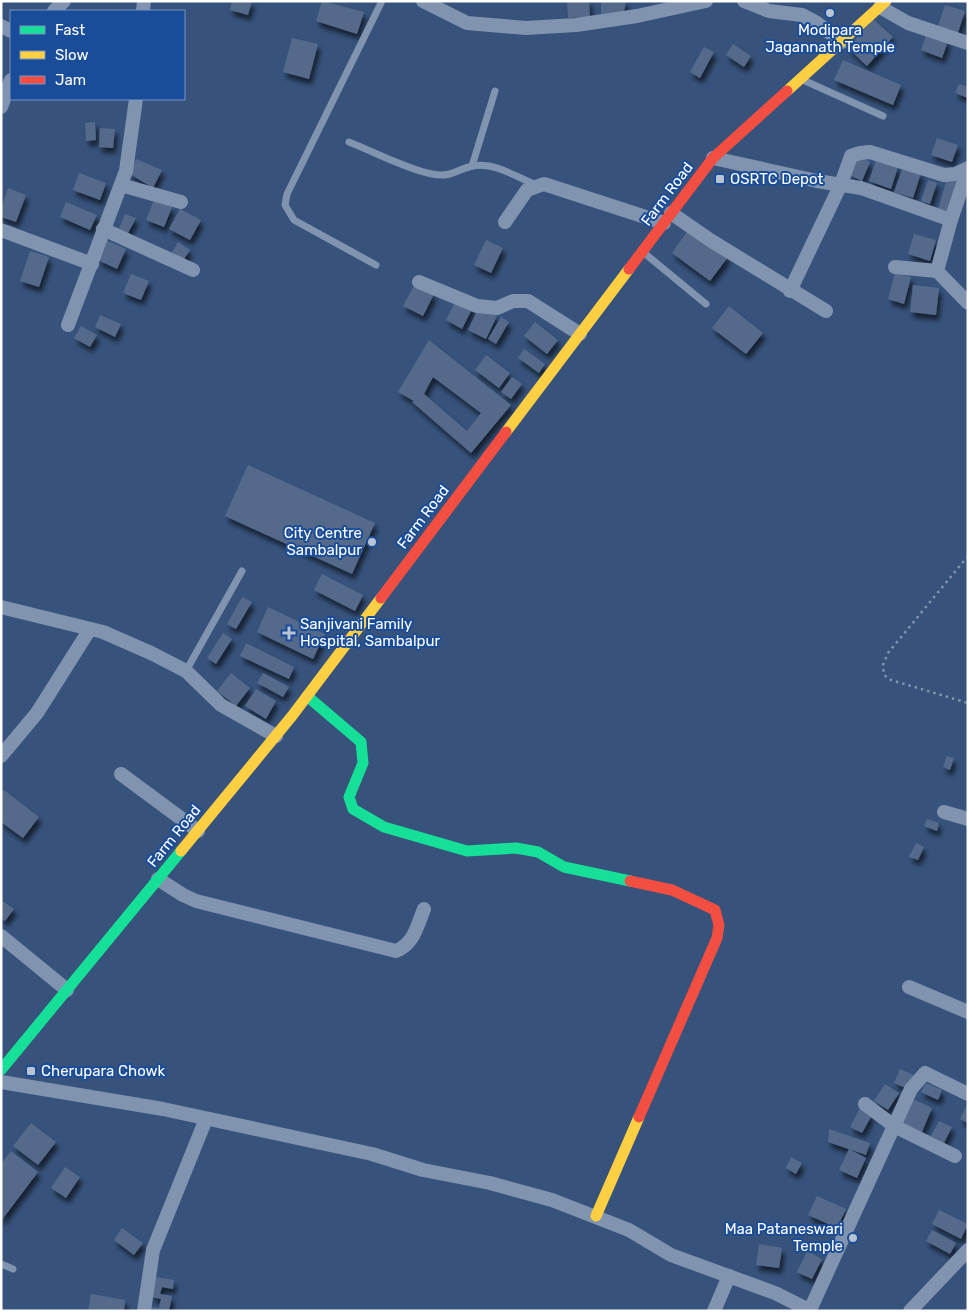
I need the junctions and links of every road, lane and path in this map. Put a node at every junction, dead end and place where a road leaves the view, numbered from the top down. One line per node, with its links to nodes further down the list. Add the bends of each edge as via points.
1 (64, 1): 7 (street)
2 (382, 1): 31 (lane, via 287,194 285,206 294,220)
3 (423, 1): 4 (street, via 467,23 526,28 638,16)
4 (706, 1)
5 (744, 1): 8 (street, via 769,11 802,15)
6 (883, 4): 8 (main road, Farm Road); 9 (street, via 908,23)
7 (55, 10)
8 (842, 42): 10 (main road, Farm Road)
9 (968, 43)
10 (800, 78): 15 (lane); 17 (main road, Farm Road)
11 (10, 83): 14 (street)
12 (495, 91): 18 (lane)
13 (136, 100): 21 (street, via 130,152)
14 (1, 107)
15 (883, 116)
16 (349, 142): 18 (lane, via 430,174 445,176)
17 (713, 158): 20 (street); 24 (main road, Farm Road)
18 (472, 166): 22 (lane, via 494,168)
19 (968, 168): 20 (street, via 955,174 944,174 870,152 860,152 851,156); 25 (street)
20 (841, 184): 25 (street); 36 (street)
21 (122, 185): 23 (street); 27 (street)
22 (536, 186): 24 (street, via 544,184); 26 (street, via 527,190)
23 (181, 202)
24 (667, 218): 29 (main road, Farm Road); 36 (street)
25 (951, 220): 34 (street)
26 (505, 222)
27 (103, 229): 30 (street); 33 (street)
28 (1, 230): 30 (street)
29 (642, 252): 38 (lane); 41 (main road, Farm Road)
30 (92, 264): 40 (street)
31 (376, 265)
32 (895, 267): 34 (street)
33 (193, 270)
34 (937, 271): 37 (street)
35 (419, 282): 41 (street, via 477,306 497,308 513,301 528,301)
36 (790, 290): 39 (street)
37 (968, 303)
38 (706, 304)
39 (826, 311)
40 (68, 325)
41 (580, 334): 47 (main road, Farm Road)
42 (968, 556): 48 (path, via 888,653 883,665 884,675 891,680)
43 (242, 571): 46 (lane)
44 (1, 607): 45 (street)
45 (90, 629): 46 (street); 50 (street, via 37,713)
46 (186, 671): 49 (street, via 221,705)
47 (307, 696): 49 (main road, Farm Road); 68 (main road, via 361,742 365,759 349,802 353,809 373,822 467,851 516,848 538,852 577,872 672,890 714,910 719,925 717,938)
48 (968, 703)
49 (276, 736): 54 (main road, Farm Road)
50 (1, 756)
51 (121, 774): 54 (street)
52 (944, 812): 53 (street)
53 (968, 819)
54 (198, 831): 55 (main road, Farm Road)
55 (158, 879): 56 (street, via 196,901 396,950 405,948 411,941); 59 (main road, Farm Road)
56 (424, 909)
57 (1, 936): 59 (street)
58 (910, 987): 60 (street)
59 (67, 990): 61 (main road, Farm Road)
60 (968, 1012)
61 (1, 1070)
62 (1, 1082): 65 (street, via 154,1107)
63 (968, 1094): 66 (street, via 925,1073 911,1089)
64 (865, 1104): 66 (street)
65 (206, 1119): 68 (street, via 490,1183); 74 (street, via 154,1250)
66 (894, 1126): 67 (street); 76 (street)
67 (955, 1156)
68 (596, 1216): 72 (street, via 629,1230 670,1254)
69 (968, 1250): 73 (street)
70 (1, 1264): 71 (lane)
71 (12, 1269)
72 (729, 1276): 75 (street); 76 (street, via 788,1298)
73 (916, 1309)
74 (144, 1311)
75 (714, 1311)
76 (810, 1311)

